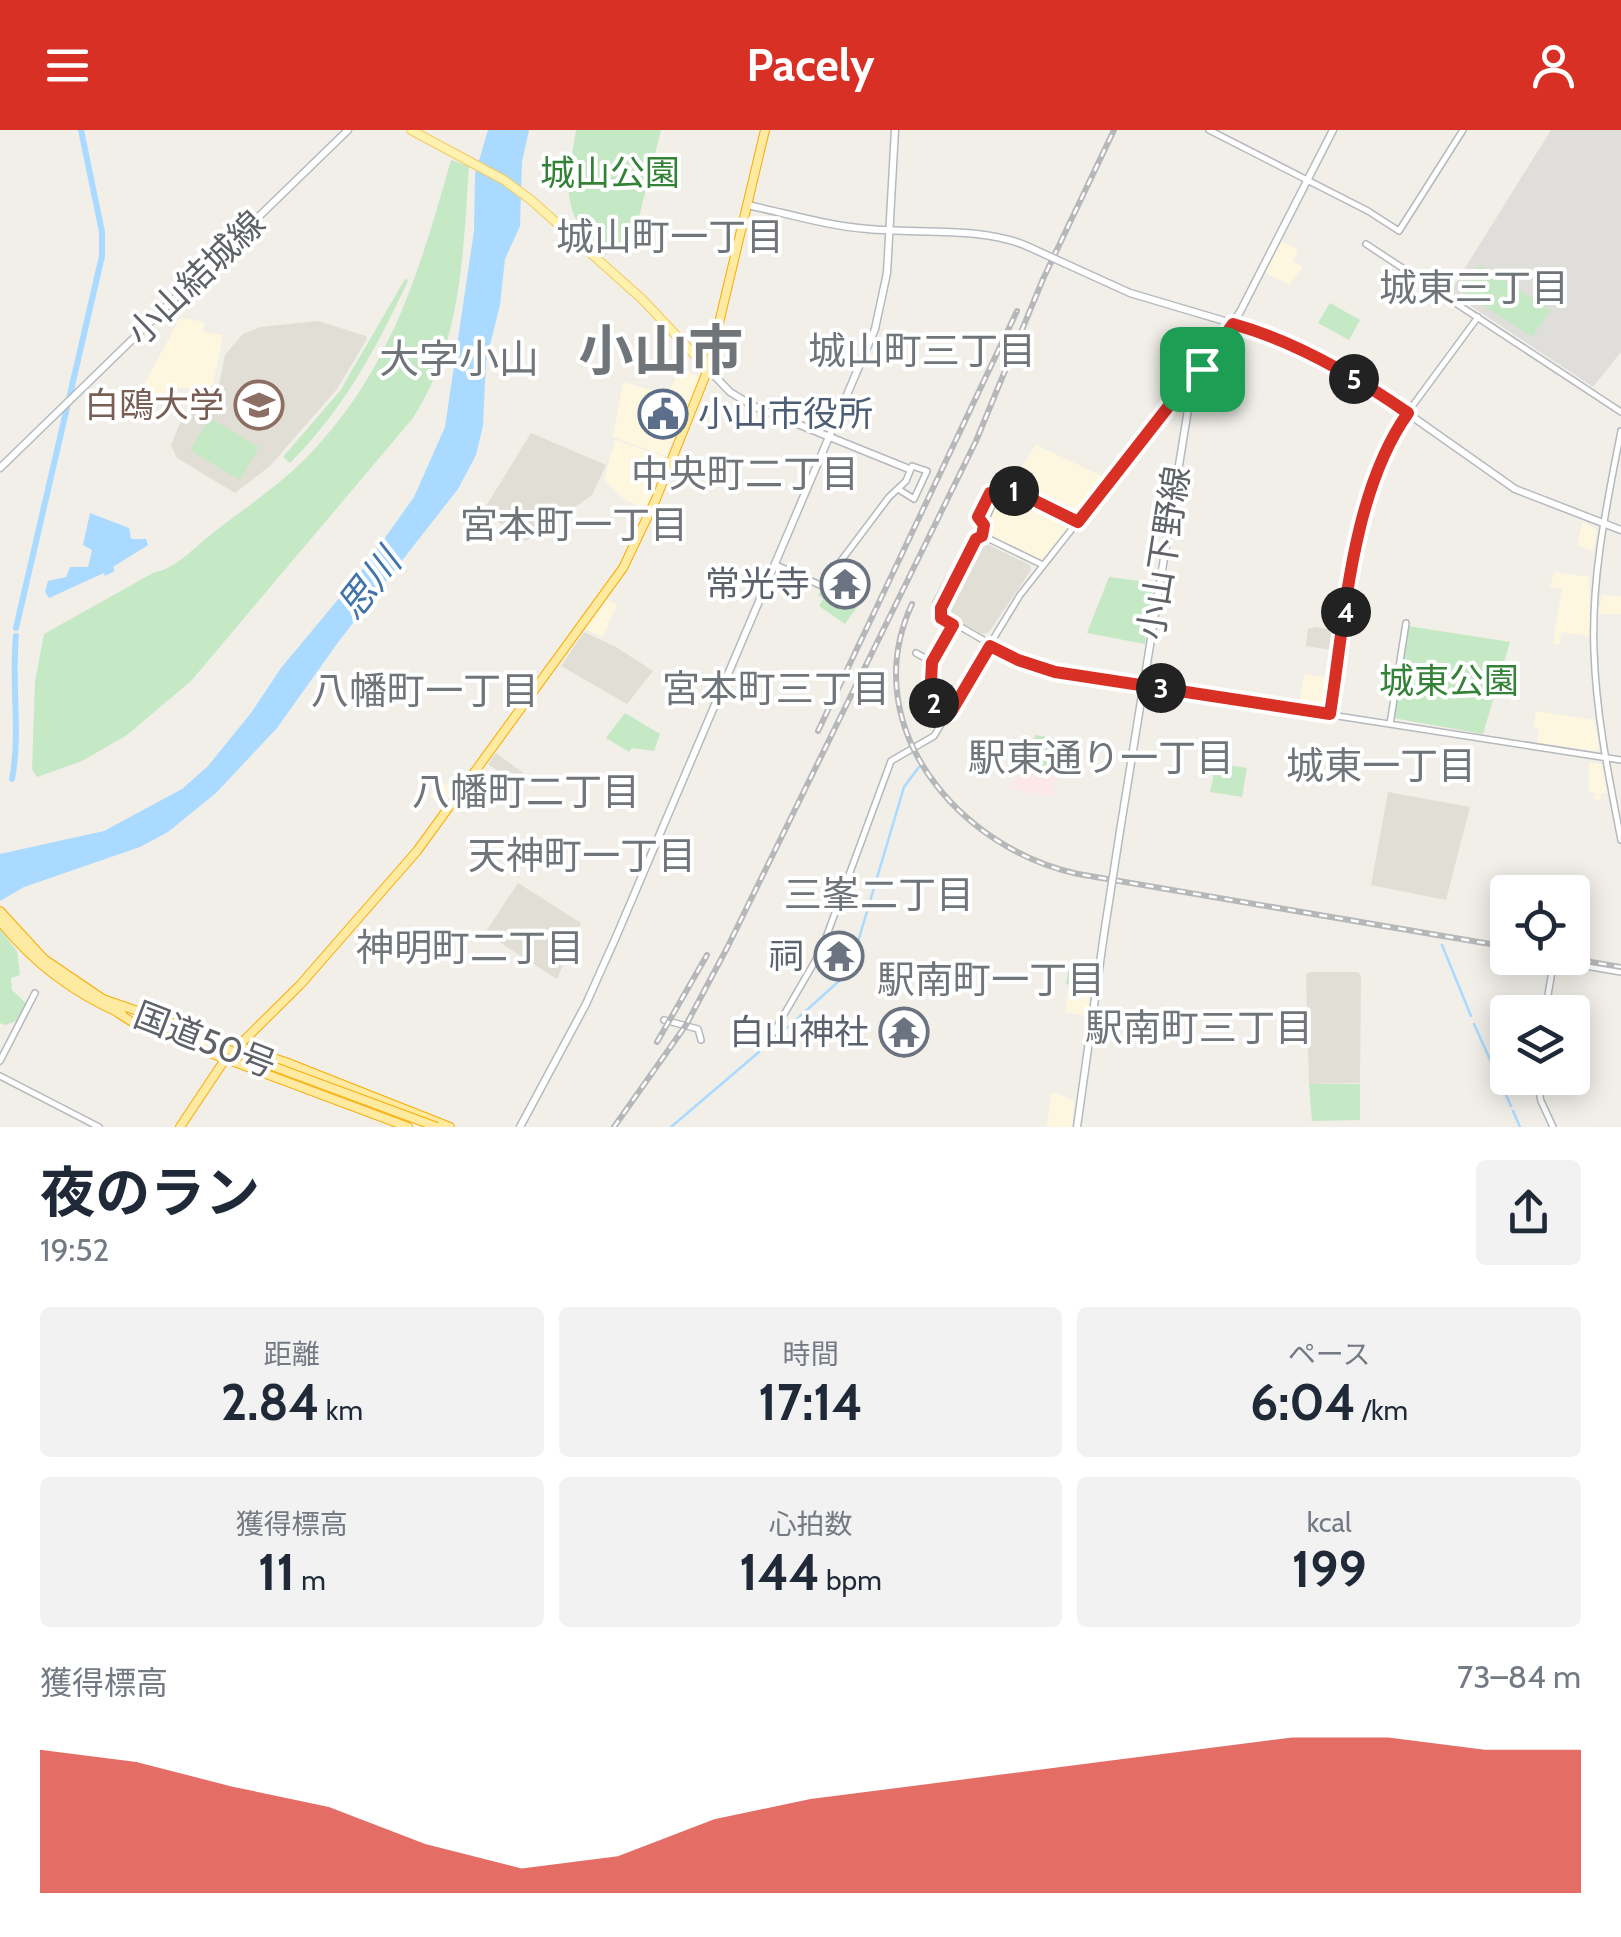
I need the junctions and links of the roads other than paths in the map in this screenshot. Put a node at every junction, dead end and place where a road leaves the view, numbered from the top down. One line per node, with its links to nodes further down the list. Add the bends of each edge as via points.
1 (348, 130): 22 (main road, 小山結城線)
2 (411, 130): 9 (main road)
3 (421, 130): 9 (main road)
4 (765, 130): 11 (highway)
5 (895, 130): 12 (main road)
6 (1208, 130): 10 (street)
7 (1333, 130): 10 (main road, 小山下野線)
8 (1463, 130): 10 (street, via 1398,231)
9 (446, 146): 16 (main road, via 504,180 579,240)
10 (1307, 180): 15 (main road, 小山下野線)
11 (746, 205): 12 (main road); 16 (highway)
12 (890, 230): 15 (main road, bridge, via 999,238 1141,297); 21 (main road, via 874,328)
13 (1366, 244): 14 (street)
14 (1478, 317): 18 (street); 19 (street)
15 (1233, 324): 17 (main road, 小山下野線); 19 (main road, via 1290,345)
16 (708, 369): 21 (main road, via 745,402); 55 (highway, via 645,526 606,594 418,851)
17 (1190, 397): 25 (street, via 1172,402); 36 (main road, 小山下野線)
18 (1621, 412)
19 (1408, 413): 26 (main road, via 1515,488); 38 (street, via 1364,510)
20 (1621, 431): 26 (street)
21 (829, 439): 23 (main road); 30 (main road)
22 (0, 468)
23 (909, 472): 24 (street); 24 (street, via 915,466 927,471 914,499)
24 (898, 489): 30 (street, via 822,586)
25 (1078, 522): 28 (street, via 1005,486); 29 (street)
26 (1604, 524): 27 (main road); 40 (street, via 1593,638)
27 (1621, 530)
28 (982, 536): 29 (street); 32 (street, via 942,606 941,618)
29 (1043, 565): 33 (street)
30 (776, 566): 66 (main road, via 586,1004)
31 (1406, 623): 39 (street)
32 (953, 625): 33 (street); 35 (street)
33 (990, 646): 36 (street, via 1039,668); 37 (street)
34 (916, 653): 35 (street)
35 (932, 662): 37 (street, via 930,701)
36 (1143, 685): 38 (street); 67 (main road, 小山下野線, bridge)
37 (951, 712): 54 (street, via 934,736 890,762 816,962)
38 (1330, 714): 39 (street)
39 (1390, 724): 40 (street)
40 (1607, 758): 41 (street); 42 (street)
41 (1621, 760)
42 (1621, 840)
43 (0, 912): 45 (highway, 国道50号)
44 (0, 921): 45 (highway, 国道50号)
45 (17, 937): 49 (highway, 国道50号); 50 (highway, 国道50号, via 59,980)
46 (1590, 966): 47 (street)
47 (1621, 972)
48 (35, 993): 57 (street)
49 (103, 999): 52 (highway, 国道50号); 55 (highway)
50 (118, 1013): 52 (highway, 国道50号); 56 (highway)
51 (664, 1020): 53 (street, via 698,1029)
52 (193, 1039): 63 (highway, 国道50号, bridge); 64 (highway, 国道50号, bridge)
53 (701, 1040)
54 (768, 1042)
55 (237, 1048): 56 (highway); 65 (highway)
56 (226, 1058): 61 (highway); 62 (highway)
57 (0, 1061)
58 (0, 1076): 60 (street)
59 (1540, 1095): 68 (street)
60 (99, 1127)
61 (180, 1127)
62 (408, 1127)
63 (422, 1127)
64 (436, 1127)
65 (450, 1127)
66 (520, 1127)
67 (1077, 1127)
68 (1553, 1127)

